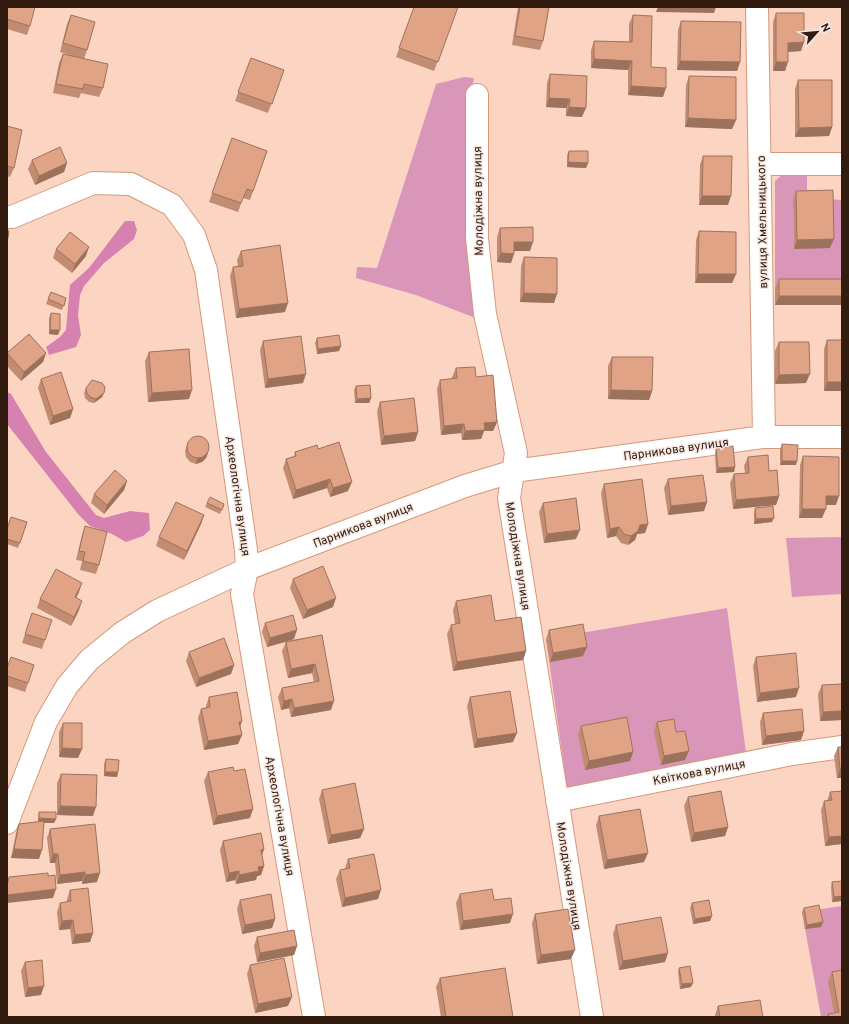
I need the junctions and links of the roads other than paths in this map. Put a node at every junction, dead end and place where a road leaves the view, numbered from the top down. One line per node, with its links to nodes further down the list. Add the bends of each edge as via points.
1 (757, 7): 3 (street, вулиця Хмельницького)
2 (478, 95): 8 (street, Молодіжна вулиця, via 477,238 485,314 516,453)
3 (761, 164): 4 (street); 6 (street, вулиця Хмельницького)
4 (842, 164)
5 (7, 217): 9 (street, Археологічна вулиця, via 12,218 93,183 131,184 172,204 194,235 206,270)
6 (764, 436): 7 (street, Парникова вулиця); 8 (street, Парникова вулиця)
7 (842, 437)
8 (514, 471): 9 (street, Парникова вулиця, via 465,486); 11 (street, Молодіжна вулиця, via 509,498)
9 (247, 569): 12 (street, Парникова вулиця, via 158,610 122,633 89,660 67,686 46,722); 13 (street, Археологічна вулиця, via 242,594)
10 (842, 747): 11 (street, Квіткова вулиця, via 792,754)
11 (557, 801): 14 (street, Молодіжна вулиця)
12 (7, 823)
13 (314, 1017)
14 (592, 1017)

